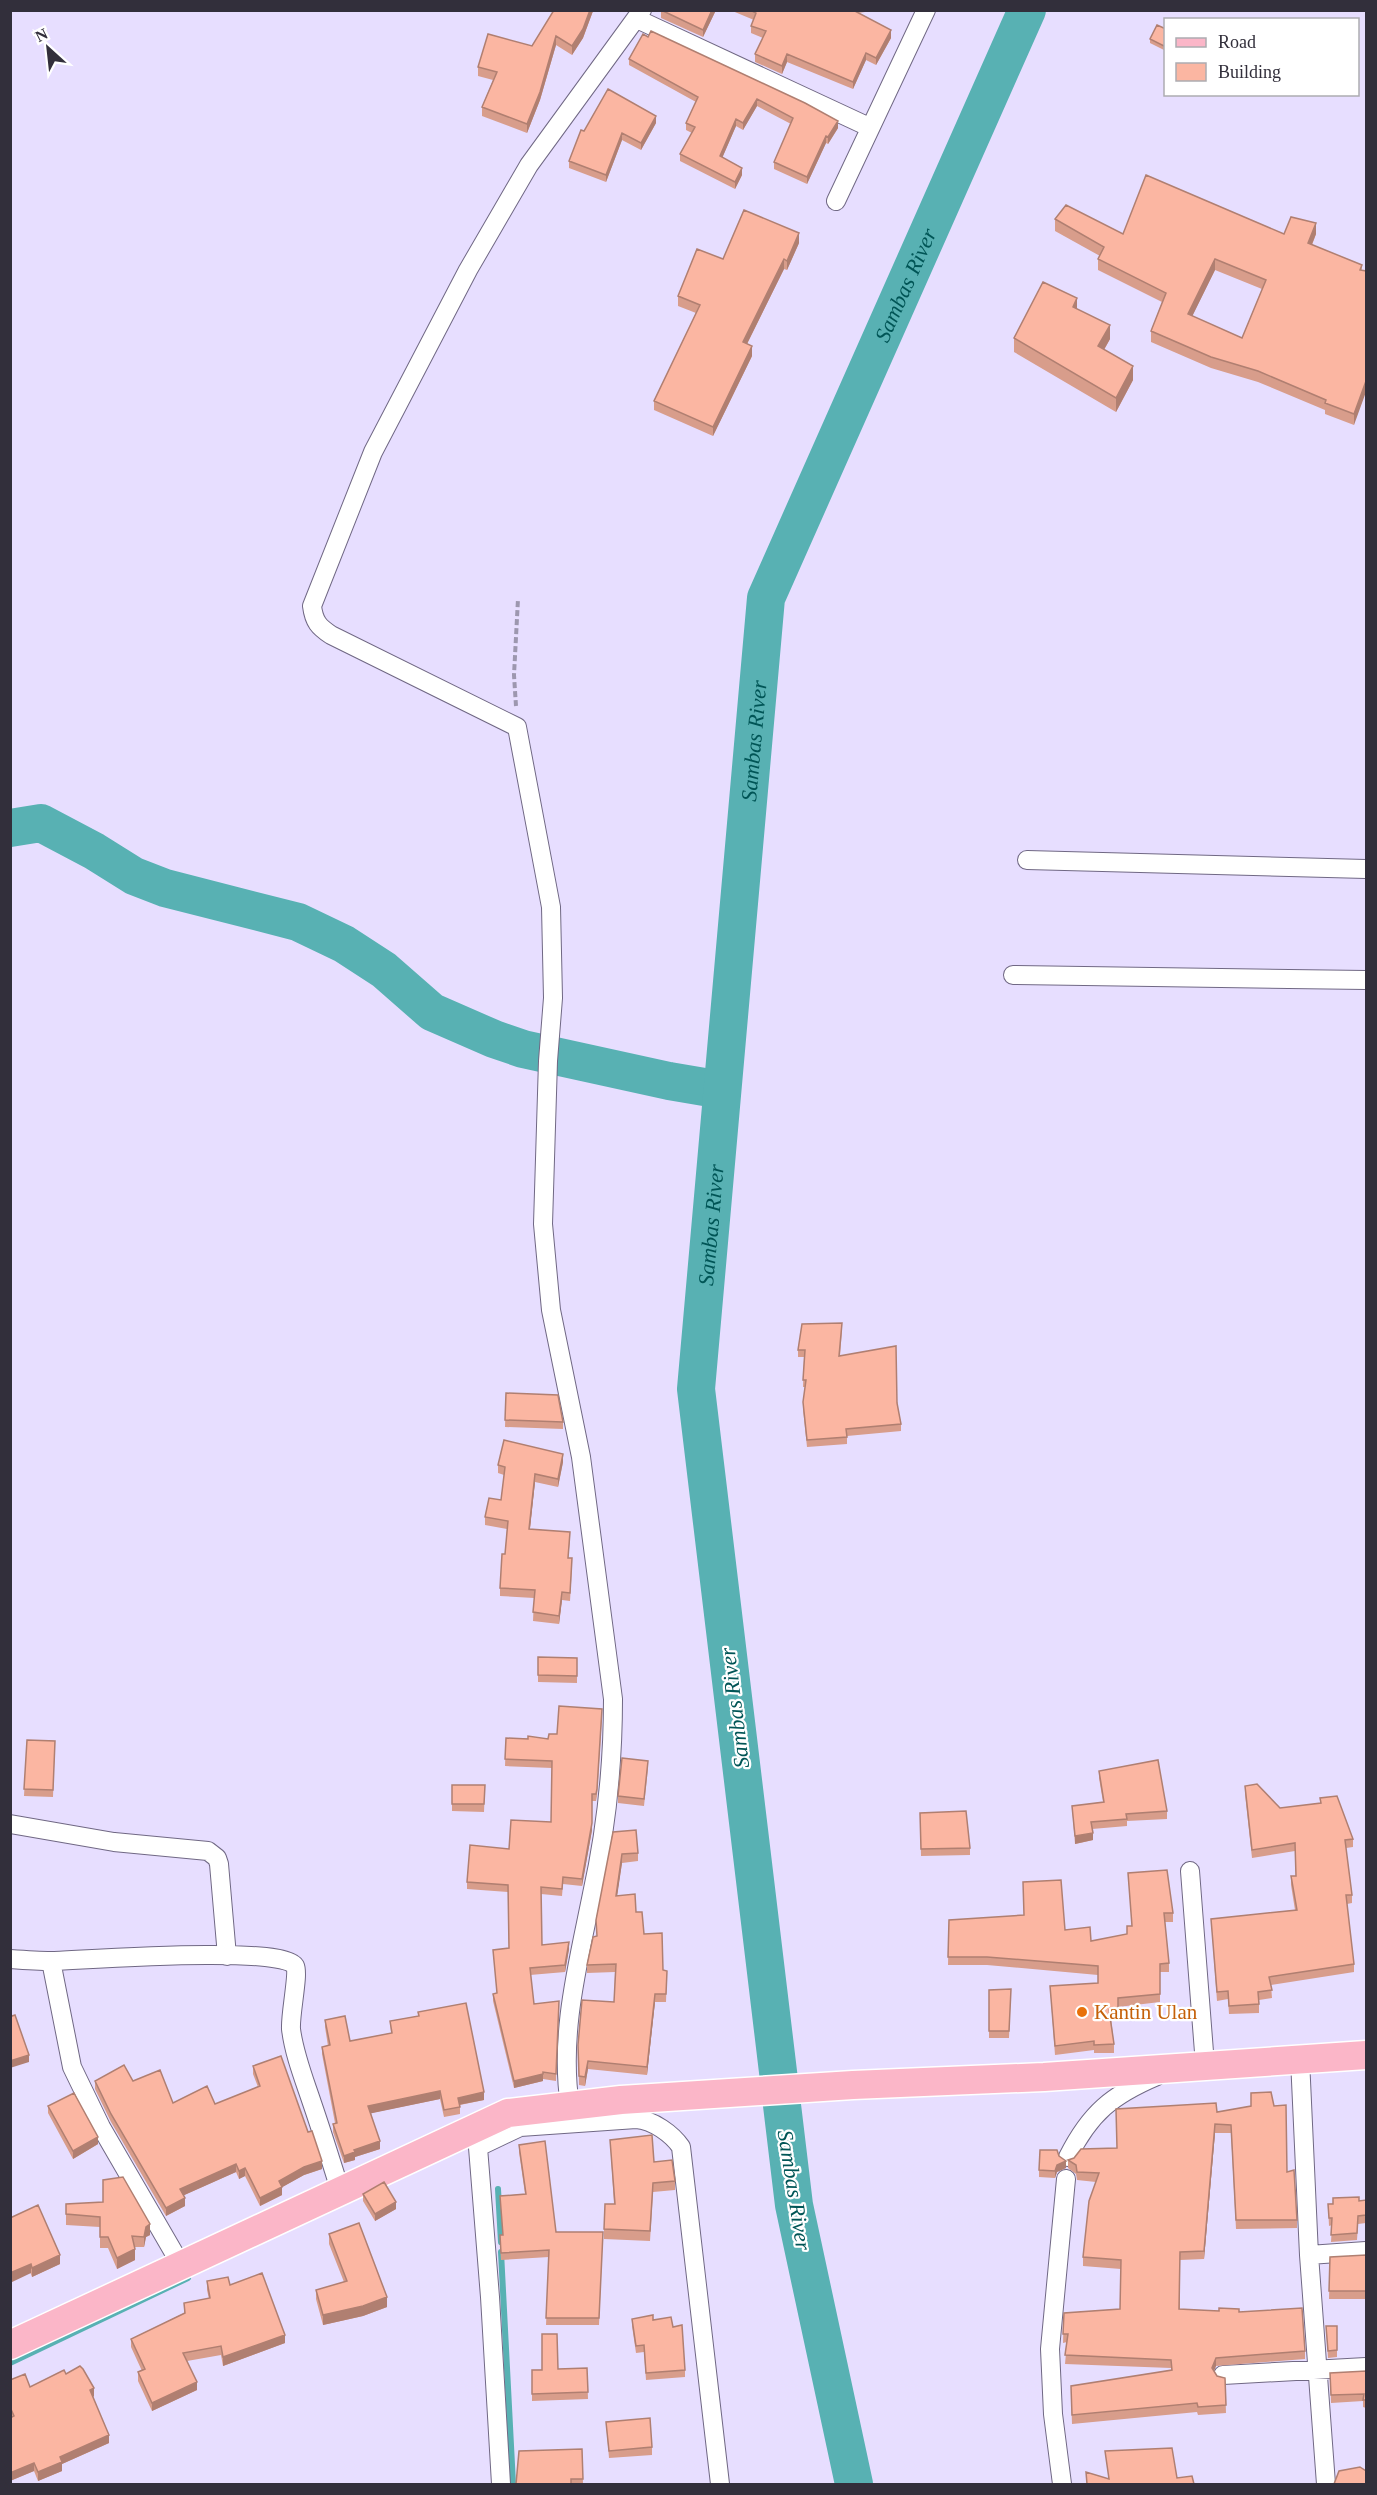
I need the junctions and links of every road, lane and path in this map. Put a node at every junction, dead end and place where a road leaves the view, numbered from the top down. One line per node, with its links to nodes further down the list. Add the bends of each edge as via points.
1 (926, 10): 3 (street)
2 (640, 15): 3 (street); 6 (street, via 529,165 468,270 373,452 312,606 313,618 332,635)
3 (870, 127): 4 (street)
4 (836, 201)
5 (518, 599): 6 (path, via 514,675)
6 (517, 727): 19 (street, via 551,907 553,998 543,1224 551,1310 582,1456 613,1700 605,1815 593,1893 574,1974 566,2075)
7 (1027, 860): 8 (street)
8 (1366, 869)
9 (1013, 975): 10 (street)
10 (1366, 980)
11 (10, 1824): 13 (street, via 114,1842 208,1851 219,1864)
12 (1190, 1870): 18 (street)
13 (227, 1956): 15 (street, via 166,1954); 23 (street, via 287,1959 296,1967 291,2030)
14 (10, 1959): 15 (street)
15 (51, 1961): 26 (street, via 72,2067 101,2127)
16 (1366, 2055): 17 (main road)
17 (1300, 2059): 18 (main road); 25 (street)
18 (1193, 2065): 19 (main road); 21 (street, via 1137,2084 1104,2106 1082,2131)
19 (570, 2106): 20 (main road, via 508,2113)
20 (477, 2137): 23 (main road); 31 (street); 32 (street, via 520,2127 636,2119 647,2121 676,2139 681,2147 690,2207)
21 (1068, 2157)
22 (1066, 2179): 33 (street, via 1050,2349)
23 (340, 2190): 26 (main road)
24 (1366, 2251): 25 (street)
25 (1309, 2255): 29 (street)
26 (181, 2265): 27 (main road)
27 (10, 2345)
28 (1366, 2367): 29 (street)
29 (1318, 2368): 30 (street); 34 (street)
30 (1223, 2375)
31 (501, 2484)
32 (720, 2484)
33 (1062, 2484)
34 (1326, 2484)

